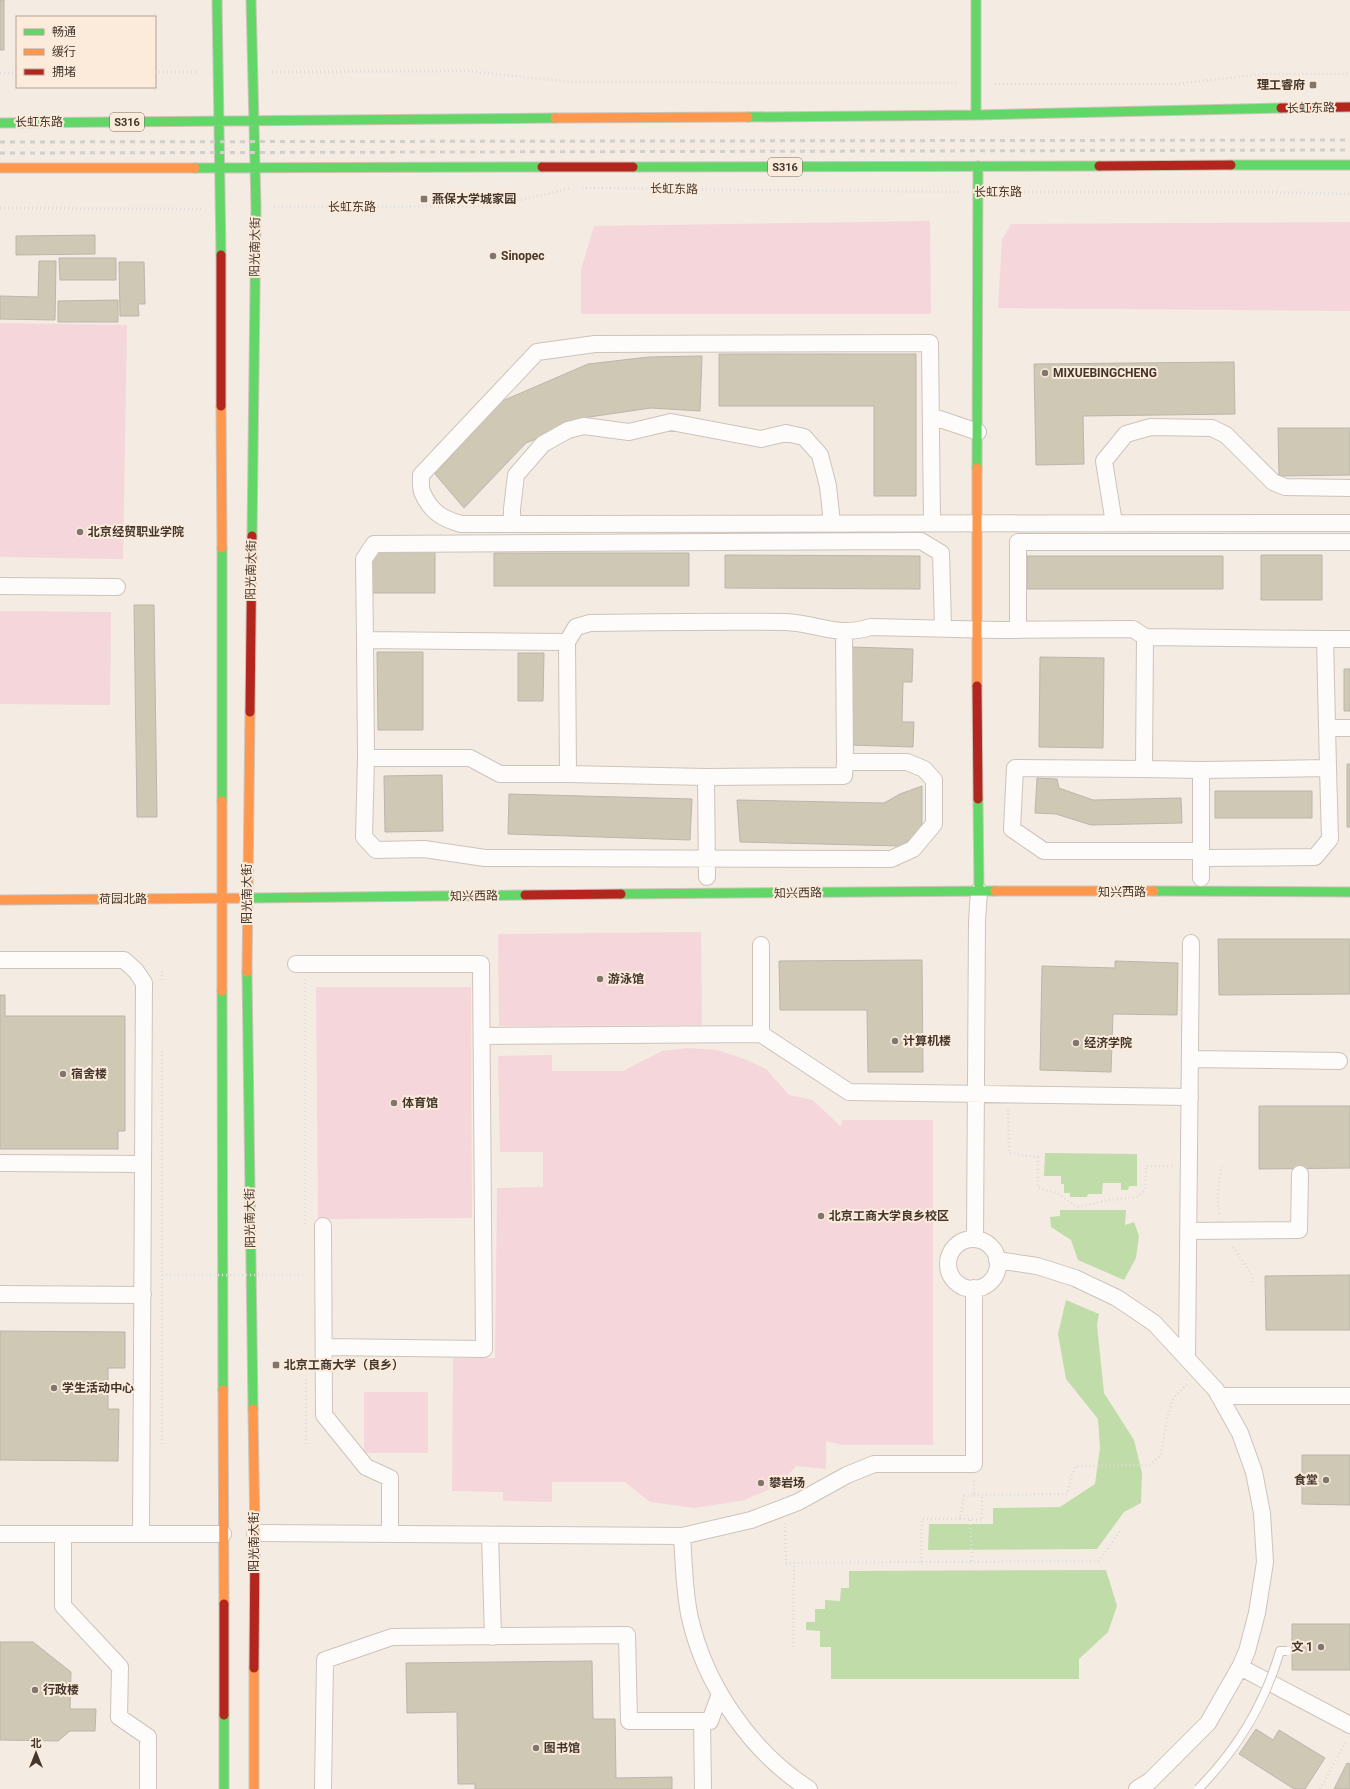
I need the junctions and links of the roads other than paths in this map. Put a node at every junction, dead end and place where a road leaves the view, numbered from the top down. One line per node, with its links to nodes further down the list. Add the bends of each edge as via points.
1 (217, 0): 6 (main road)
2 (251, 0): 7 (main road, 阳光南大街)
3 (976, 0): 5 (main road)
4 (1350, 107): 5 (main road, 长虹东路 / S316)
5 (976, 115): 7 (main road, 长虹东路 / S316)
6 (218, 121): 7 (main road, 长虹东路 / S316); 8 (main road, 长虹东路 / S316); 11 (main road)
7 (253, 121): 13 (main road, 阳光南大街)
8 (0, 122)
9 (1350, 165): 10 (main road, 长虹东路 / S316)
10 (978, 166): 13 (main road, 长虹东路 / S316); 15 (main road)
11 (220, 167): 12 (main road, 长虹东路 / S316); 13 (main road, 长虹东路 / S316); 50 (main road)
12 (0, 168)
13 (255, 168): 51 (main road, 阳光南大街)
14 (931, 416): 15 (street); 18 (street); 22 (street, via 930,343 595,344 537,352 420,475 422,493 434,510 446,520 461,524)
15 (978, 432): 19 (main road)
16 (1350, 488): 20 (street, via 1285,486 1273,482 1226,435 1212,428 1151,427 1126,434 1104,461)
17 (832, 523): 18 (street); 22 (street); 22 (street, via 828,486 820,455 804,437 786,433 761,439 671,422 629,432 584,426 568,430 543,444 516,475)
18 (932, 523): 19 (street)
19 (978, 523): 20 (street); 27 (main road)
20 (1114, 523): 21 (street)
21 (1350, 523)
22 (512, 524)
23 (1350, 542): 28 (street, via 1018,542)
24 (0, 586): 25 (street)
25 (117, 587)
26 (943, 628): 27 (street); 29 (street, via 871,627 856,632); 33 (street, via 941,553 921,541 374,544 364,559)
27 (977, 628): 28 (street); 48 (main road)
28 (1018, 630): 30 (street, via 1133,629)
29 (844, 632): 34 (street, via 787,622 590,622 576,627); 38 (street)
30 (1145, 637): 31 (street); 40 (street)
31 (1325, 639): 32 (street); 35 (street)
32 (1350, 639)
33 (365, 640): 34 (street); 37 (street)
34 (567, 642): 42 (street)
35 (1327, 728): 36 (street); 39 (street)
36 (1350, 728)
37 (366, 758): 42 (street, via 470,758 500,774); 45 (street, via 364,837 376,850 424,849 485,858)
38 (844, 762): 43 (street, via 844,776); 45 (street, via 907,762 924,769 934,780 934,824 913,849 891,859)
39 (1328, 768): 41 (street); 44 (street, via 1330,839 1315,857)
40 (1144, 769): 41 (street); 44 (street, via 1015,768 1012,830 1044,851)
41 (1201, 770): 44 (street)
42 (568, 774): 43 (street)
43 (706, 777): 45 (street)
44 (1201, 854): 47 (street)
45 (707, 858): 46 (street)
46 (707, 877)
47 (1201, 878)
48 (979, 891): 49 (main road, 知兴西路); 51 (main road, 知兴西路); 61 (street)
49 (1350, 892)
50 (221, 898): 51 (main road, 荷园北路); 52 (main road, 荷园北路); 81 (main road)
51 (247, 898): 77 (main road, 阳光南大街)
52 (0, 900)
53 (1191, 943): 59 (street)
54 (761, 945): 57 (street)
55 (0, 960): 64 (street, via 124,960 136,971 144,983)
56 (301, 964): 58 (street, via 481,964)
57 (761, 1034): 58 (street); 61 (street, via 849,1092)
58 (482, 1036): 73 (street, via 484,1349)
59 (1190, 1059): 60 (street); 62 (street)
60 (1339, 1061)
61 (976, 1093): 62 (street); 68 (street)
62 (1190, 1097): 67 (street)
63 (0, 1163): 64 (street)
64 (143, 1164): 72 (street)
65 (1300, 1174): 67 (street, via 1299,1230)
66 (323, 1226): 73 (street)
67 (1188, 1231): 74 (street)
68 (976, 1239): 69 (street, via 990,1246); 70 (street, via 967,1240 954,1248 949,1255 948,1263 949,1271 958,1284)
69 (997, 1260): 70 (street, via 994,1276 989,1283); 74 (street, via 1050,1270 1075,1278 1117,1298 1154,1323)
70 (974, 1288): 84 (street, via 974,1464 874,1464 785,1507 750,1520)
71 (0, 1294): 72 (street)
72 (142, 1295): 80 (street)
73 (324, 1347): 82 (street, via 324,1415 366,1467 390,1478)
74 (1187, 1358): 75 (street)
75 (1219, 1396): 76 (street); 87 (street, via 1240,1433 1254,1472 1262,1513 1264,1562 1257,1613)
76 (1350, 1396)
77 (255, 1533): 82 (street); 94 (main road, 阳光南大街)
78 (0, 1534): 79 (street)
79 (63, 1534): 80 (street); 92 (street, via 63,1606 120,1667 119,1716 148,1737)
80 (141, 1534): 81 (street)
81 (223, 1534): 93 (main road)
82 (390, 1534): 83 (street)
83 (490, 1535): 84 (street); 85 (street)
84 (682, 1536): 88 (street, via 690,1618 700,1653)
85 (492, 1637): 89 (street, via 627,1635 629,1721); 95 (street, via 392,1637 325,1660)
86 (1287, 1651): 98 (lane, bridge, via 1280,1651 1261,1700 1243,1732)
87 (1240, 1667): 90 (street); 97 (street, via 1208,1723 1150,1781)
88 (720, 1694): 89 (street, via 710,1720); 91 (street, via 771,1759)
89 (702, 1721): 96 (street)
90 (1350, 1725)
91 (800, 1787)
92 (148, 1789)
93 (224, 1789)
94 (254, 1789)
95 (323, 1789)
96 (703, 1789)
97 (1138, 1789)
98 (1198, 1789)

